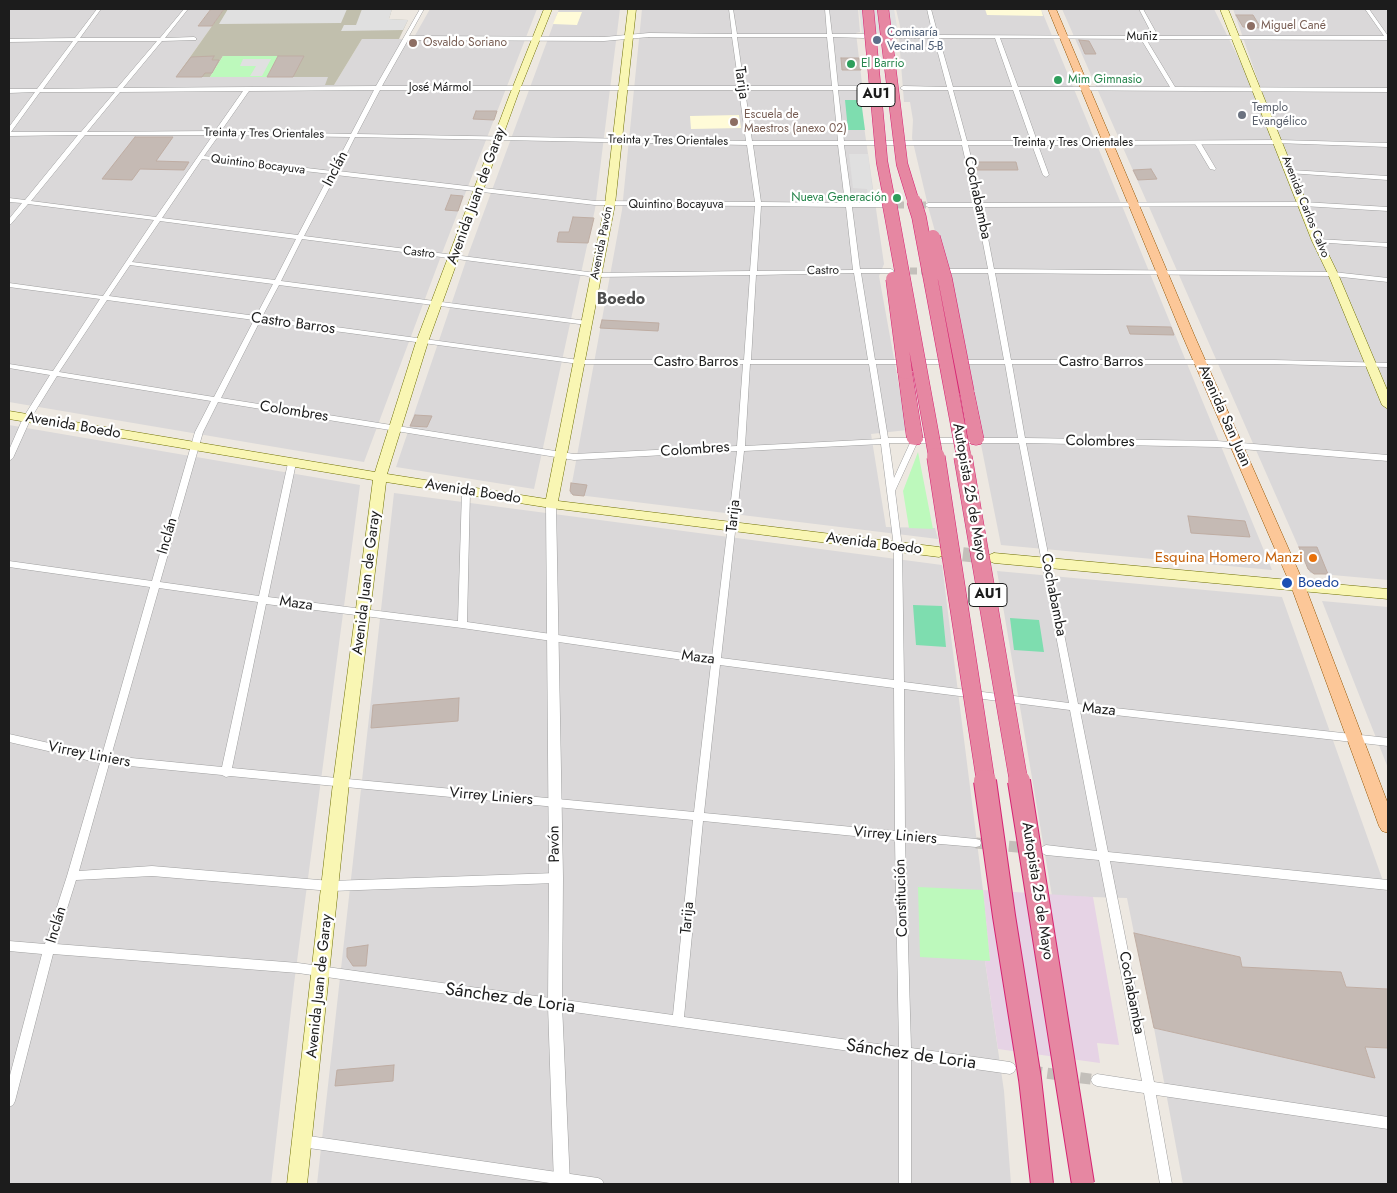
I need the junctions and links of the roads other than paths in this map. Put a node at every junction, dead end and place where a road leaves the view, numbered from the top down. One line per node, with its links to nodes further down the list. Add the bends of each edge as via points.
1 (99, 9): 32 (street)
2 (186, 9): 27 (street)
3 (422, 9): 26 (street, Inclán)
4 (548, 9): 29 (main road, Avenida Juan de Garay)
5 (632, 9): 22 (main road, Avenida Pavón)
6 (731, 9): 15 (street, Tarija)
7 (827, 9): 16 (street, Constitución)
8 (868, 9): 70 (highway, Autopista 25 de Mayo / AU1, bridge)
9 (884, 9): 82 (highway, Autopista 25 de Mayo / AU1, bridge, via 902,164)
10 (929, 9): 23 (street, Cochabamba)
11 (1052, 9): 24 (main road, Avenida San Juan)
12 (1140, 9): 21 (street)
13 (1224, 9): 25 (main road, Avenida Carlos Calvo)
14 (1367, 9): 30 (street)
15 (736, 36): 16 (street); 22 (street); 36 (street, Tarija)
16 (830, 36): 17 (street); 37 (street, Constitución)
17 (864, 36)
18 (896, 36): 23 (street, Muñiz)
19 (998, 36): 23 (street, Muñiz); 24 (street, Muñiz); 41 (street)
20 (1143, 36): 21 (street, Muñiz); 24 (street, Muñiz); 42 (street)
21 (1156, 36): 25 (street, Muñiz)
22 (628, 37): 29 (street); 33 (main road, Avenida Pavón)
23 (936, 37): 40 (street, Cochabamba)
24 (1062, 37): 46 (main road, Avenida San Juan)
25 (1236, 37): 30 (street, Muñiz); 43 (main road, Avenida Carlos Calvo)
26 (406, 38): 29 (street); 34 (street, Inclán)
27 (159, 39): 28 (street); 32 (street); 44 (street)
28 (194, 39)
29 (537, 39): 35 (main road, Avenida Juan de Garay)
30 (1388, 39)
31 (9, 40): 32 (street)
32 (76, 40): 49 (street)
33 (624, 87): 35 (street, José Mármol); 36 (street, José Mármol); 55 (main road, Avenida Pavón)
34 (378, 88): 35 (street, José Mármol); 45 (street, José Mármol); 53 (street, Inclán)
35 (517, 88): 54 (main road, Avenida Juan de Garay)
36 (742, 88): 37 (street, José Mármol); 58 (street, Tarija)
37 (835, 88): 38 (street, José Mármol); 59 (street, Constitución)
38 (871, 88)
39 (903, 88): 40 (street)
40 (950, 88): 41 (street); 60 (street, Cochabamba)
41 (1016, 88): 46 (street); 61 (street)
42 (1173, 88): 43 (street); 46 (street)
43 (1256, 88): 47 (street); 57 (main road, Avenida Carlos Calvo)
44 (118, 89): 45 (street, José Mármol); 49 (street, José Mármol); 51 (street)
45 (247, 89): 52 (street)
46 (1084, 89): 62 (main road, Avenida San Juan)
47 (1388, 90)
48 (9, 91): 49 (street, José Mármol)
49 (38, 91): 50 (street)
50 (9, 133): 51 (street, Treinta y Tres Orientales)
51 (83, 133): 52 (street, Treinta y Tres Orientales); 73 (street)
52 (217, 133): 53 (street, Treinta y Tres Orientales); 64 (street)
53 (353, 136): 54 (street, Treinta y Tres Orientales); 67 (street, Inclán)
54 (497, 138): 55 (street, Treinta y Tres Orientales); 71 (main road, Avenida Juan de Garay)
55 (618, 141): 58 (street, Treinta y Tres Orientales); 74 (main road, Avenida Pavón)
56 (1197, 142): 57 (street, Treinta y Tres Orientales); 62 (street, Treinta y Tres Orientales); 65 (street)
57 (1274, 142): 63 (street, Treinta y Tres Orientales); 66 (main road, Avenida Carlos Calvo)
58 (750, 143): 59 (street, Treinta y Tres Orientales); 76 (street, Tarija)
59 (841, 143): 60 (street, Treinta y Tres Orientales); 77 (street, Constitución)
60 (965, 143): 61 (street, Treinta y Tres Orientales); 79 (street, Cochabamba)
61 (1034, 143): 62 (street, Treinta y Tres Orientales); 68 (street)
62 (1108, 143): 80 (main road, Avenida San Juan)
63 (1388, 145)
64 (201, 158): 67 (street, Quintino Bocayuva); 83 (street)
65 (1212, 169)
66 (1291, 172): 69 (street); 75 (main road, Avenida Carlos Calvo)
67 (333, 174): 71 (street, Quintino Bocayuva); 85 (street, Inclán)
68 (1046, 175)
69 (1388, 178)
70 (886, 181): 120 (highway, bridge, via 888,246); 184 (highway, Autopista 25 de Mayo / AU1, bridge, via 928,408 954,574 1030,1079)
71 (479, 190): 74 (street, Quintino Bocayuva); 88 (main road, Avenida Juan de Garay)
72 (9, 200): 73 (street, Castro)
73 (26, 202): 83 (street, Castro); 84 (street)
74 (610, 204): 76 (street, Quintino Bocayuva); 97 (main road, Avenida Pavón)
75 (1303, 204): 80 (street); 81 (street); 86 (main road, Avenida Carlos Calvo)
76 (758, 205): 77 (street, Quintino Bocayuva); 93 (street, Tarija)
77 (848, 205): 78 (street, Quintino Bocayuva); 90 (street, Constitución)
78 (883, 205)
79 (979, 205): 80 (street); 82 (street); 94 (street, Cochabamba)
80 (1135, 205): 95 (main road, Avenida San Juan)
81 (1388, 209)
82 (923, 211): 121 (highway, bridge, via 945,279); 185 (highway, Autopista 25 de Mayo / AU1, bridge)
83 (158, 219): 85 (street, Castro); 89 (street)
84 (9, 223)
85 (300, 238): 88 (street, Castro); 99 (street, Inclán)
86 (1317, 241): 87 (street); 96 (main road, Avenida Carlos Calvo)
87 (1388, 245)
88 (455, 258): 97 (street, Castro); 102 (main road, Avenida Juan de Garay)
89 (128, 263): 99 (street); 101 (street)
90 (857, 271): 91 (street, Castro); 93 (street, Castro); 106 (street, Constitución)
91 (891, 271)
92 (947, 271): 94 (street)
93 (752, 272): 97 (street, Castro); 108 (street, Tarija)
94 (992, 272): 95 (street); 109 (street, Cochabamba)
95 (1164, 274): 96 (street); 110 (main road, Avenida San Juan)
96 (1333, 274): 98 (street); 111 (main road, Avenida Carlos Calvo)
97 (596, 275): 104 (main road, Avenida Pavón)
98 (1388, 280)
99 (277, 282): 102 (street); 103 (street, Inclán)
100 (9, 286): 101 (street, Castro Barros)
101 (104, 299): 103 (street, Castro Barros); 114 (street)
102 (438, 303): 104 (street); 105 (main road, Avenida Juan de Garay)
103 (258, 319): 105 (street, Castro Barros); 115 (street, Inclán)
104 (587, 323): 107 (main road, Avenida Pavón)
105 (422, 342): 107 (street, Castro Barros); 119 (main road, Avenida Juan de Garay)
106 (872, 361): 108 (street, Castro Barros); 109 (street, Castro Barros); 123 (street, Constitución)
107 (579, 362): 108 (street, Castro Barros); 127 (main road, Avenida Pavón)
108 (747, 362): 126 (street, Tarija)
109 (1008, 362): 110 (street, Castro Barros); 122 (street, Cochabamba)
110 (1201, 362): 111 (street, Castro Barros); 125 (main road, Avenida San Juan)
111 (1371, 363): 112 (street, Castro Barros); 116 (main road, Avenida Carlos Calvo)
112 (1388, 365)
113 (9, 366): 114 (street, Colombres)
114 (54, 374): 115 (street, Colombres); 118 (street)
115 (217, 399): 119 (street, Colombres); 124 (street, Inclán)
116 (1388, 405)
117 (9, 415): 118 (main road, Avenida Boedo)
118 (26, 418): 124 (main road, Avenida Boedo); 128 (street)
119 (394, 428): 127 (street, Colombres); 131 (main road, Avenida Juan de Garay)
120 (915, 440): 121 (street, Colombres); 123 (street, Colombres); 133 (street)
121 (976, 440): 122 (street, Colombres)
122 (1022, 440): 125 (street, Colombres); 140 (street, Cochabamba)
123 (885, 441): 126 (street, Colombres); 133 (street, Constitución)
124 (194, 446): 130 (main road, Avenida Boedo); 141 (street, Inclán)
125 (1238, 446): 129 (street, Colombres); 142 (main road, Avenida San Juan)
126 (741, 448): 127 (street, Colombres, via 592,457); 135 (street, Tarija)
127 (560, 455): 134 (main road, Avenida Pavón)
128 (9, 458)
129 (1388, 458)
130 (292, 463): 131 (main road, Avenida Boedo); 144 (street)
131 (380, 477): 132 (main road, Avenida Boedo); 145 (main road, Avenida Juan de Garay)
132 (466, 491): 134 (main road, Avenida Boedo); 146 (street)
133 (892, 491): 136 (street, Constitución)
134 (551, 504): 135 (main road, Avenida Boedo); 147 (street, Pavón)
135 (733, 528): 136 (main road, Avenida Boedo); 148 (street, Tarija)
136 (898, 547): 137 (main road, Avenida Boedo); 149 (street, Constitución)
137 (939, 552)
138 (994, 558): 140 (main road)
139 (9, 564): 141 (street, Maza)
140 (1047, 564): 142 (main road); 150 (street, Cochabamba)
141 (155, 584): 144 (street, Maza); 154 (street, Inclán)
142 (1298, 586): 143 (main road); 152 (main road, Avenida San Juan)
143 (1388, 594)
144 (264, 600): 145 (street, Maza); 155 (street)
145 (363, 612): 146 (street, Maza); 156 (main road, Avenida Juan de Garay)
146 (462, 625): 147 (street, Maza)
147 (552, 638): 148 (street, Maza); 157 (street, Pavón)
148 (718, 660): 149 (street, Maza); 158 (street, Tarija)
149 (900, 684): 150 (street, Maza); 160 (street, Constitución)
150 (1074, 708): 152 (street, Maza); 163 (street, Cochabamba)
151 (9, 738): 154 (street, Virrey Liniers)
152 (1355, 739): 153 (street, Maza); 159 (main road, Avenida San Juan)
153 (1388, 742)
154 (106, 760): 155 (street, Virrey Liniers); 164 (street, Inclán)
155 (226, 774): 156 (street, Virrey Liniers)
156 (342, 783): 157 (street, Virrey Liniers); 167 (main road, Avenida Juan de Garay)
157 (555, 803): 158 (street, Virrey Liniers); 165 (street, Pavón)
158 (698, 817): 160 (street, Virrey Liniers); 172 (street, Tarija)
159 (1388, 826)
160 (900, 836): 161 (street, Virrey Liniers); 173 (street, Constitución)
161 (976, 843)
162 (1046, 850): 163 (street)
163 (1104, 855): 166 (street); 176 (street, Cochabamba)
164 (72, 876): 167 (street, via 152,871); 169 (street, Inclán)
165 (556, 878): 167 (street); 171 (street, Pavón)
166 (1388, 885)
167 (331, 886): 170 (main road, Avenida Juan de Garay)
168 (9, 946): 169 (street, Sánchez de Loria)
169 (49, 949): 170 (street, Sánchez de Loria); 177 (street, Inclán)
170 (322, 972): 171 (street, Sánchez de Loria); 179 (main road, Avenida Juan de Garay)
171 (554, 1005): 172 (street, Sánchez de Loria); 180 (street, Pavón)
172 (678, 1022): 173 (street, Sánchez de Loria)
173 (906, 1054): 174 (street, Sánchez de Loria); 183 (street, Constitución)
174 (1010, 1068)
175 (1097, 1080): 176 (street)
176 (1149, 1087): 178 (street); 186 (street, Cochabamba)
177 (9, 1101)
178 (1388, 1123)
179 (302, 1141): 180 (street); 181 (main road, Avenida Juan de Garay)
180 (562, 1182): 182 (street)
181 (297, 1184)
182 (598, 1184)
183 (905, 1184)
184 (1042, 1184)
185 (1083, 1184)
186 (1166, 1184)

